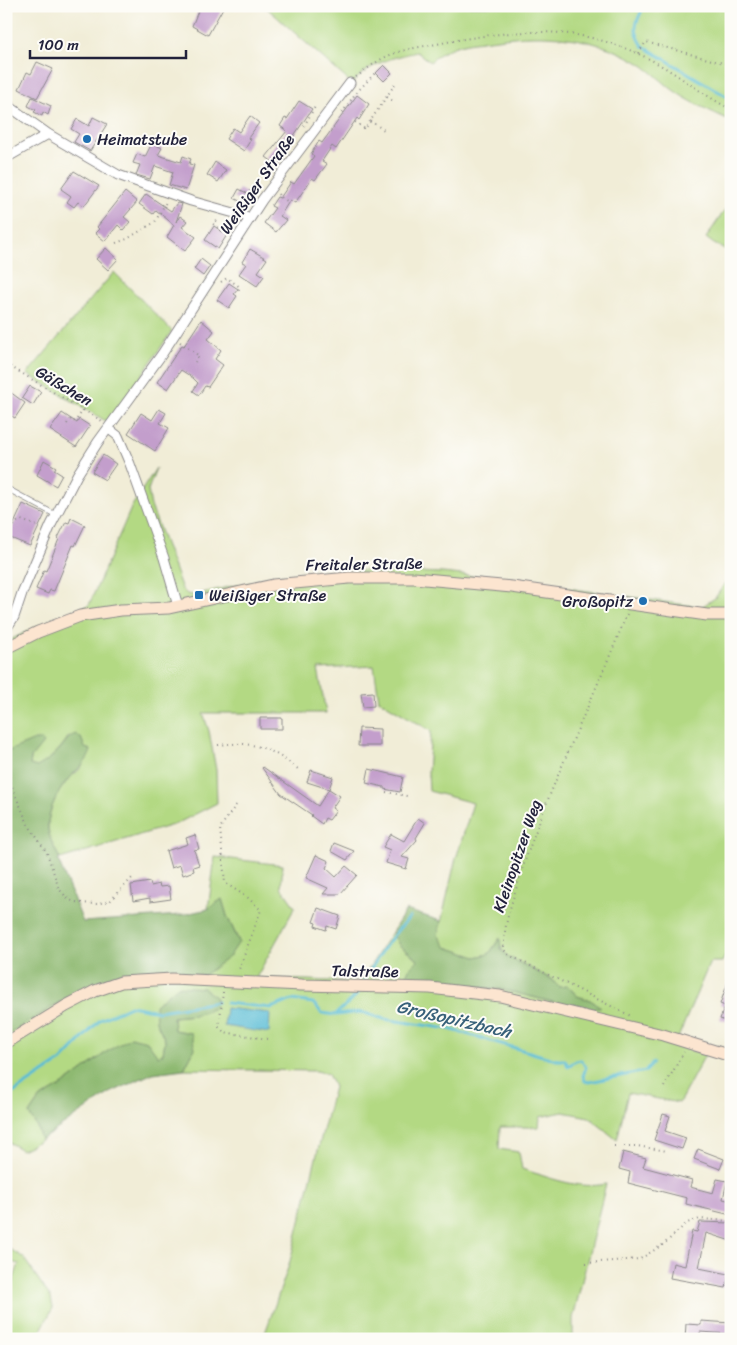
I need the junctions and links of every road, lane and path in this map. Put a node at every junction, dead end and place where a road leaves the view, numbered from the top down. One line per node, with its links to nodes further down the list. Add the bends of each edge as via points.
1 (638, 53): 2 (path, via 646,42); 5 (path, via 566,32 513,31 420,47 388,56); 10 (path)
2 (731, 64)
3 (376, 73): 11 (path)
4 (397, 82): 6 (path)
5 (350, 83): 19 (street, Weißiger Straße)
6 (387, 97): 7 (path); 12 (path)
7 (393, 101)
8 (6, 104): 16 (street)
9 (316, 104): 14 (path)
10 (731, 109)
11 (342, 113)
12 (370, 121): 13 (path, via 365,129); 15 (path)
13 (355, 122)
14 (304, 126)
15 (384, 130)
16 (48, 134): 17 (street); 18 (street, via 118,175)
17 (6, 158)
18 (170, 194): 19 (street); 22 (path, via 155,222)
19 (250, 218): 25 (street, Weißiger Straße)
20 (217, 221): 21 (path, via 213,224)
21 (233, 234)
22 (116, 243)
23 (220, 282): 24 (path, via 227,278 240,287)
24 (237, 293)
25 (173, 338): 26 (path, via 199,356); 30 (street, Weißiger Straße)
26 (195, 362)
27 (6, 364): 28 (path, Gäßchen)
28 (83, 410): 29 (path, via 75,422 71,419); 30 (path, Gäßchen)
29 (67, 424)
30 (109, 428): 32 (street, Weißiger Straße, via 77,475); 36 (street, via 118,436 130,464)
31 (6, 488): 32 (lane)
32 (56, 514): 38 (street, Weißiger Straße, via 14,617)
33 (43, 522): 34 (path, via 38,528 21,520)
34 (14, 526)
35 (629, 603): 36 (street, Freitaler Straße, via 503,586 387,577 273,585); 37 (street, Freitaler Straße, via 707,615); 49 (path, Kleinopitzer Weg, via 532,839 503,936 504,950 509,954)
36 (178, 606): 39 (street, Freitaler Straße, via 80,616)
37 (731, 615)
38 (6, 629)
39 (6, 648)
40 (218, 745): 42 (path, via 240,743 262,747)
41 (6, 768): 46 (path, via 28,824 47,854 59,889 68,900 96,904 110,901)
42 (298, 769)
43 (386, 792): 44 (path)
44 (407, 796)
45 (236, 804): 47 (path, via 220,828 225,884 261,910)
46 (133, 877)
47 (235, 982): 51 (street, Talstraße, via 172,979 121,982 73,1002); 52 (street, Talstraße, via 430,988 500,996)
48 (222, 996): 50 (path, via 219,1027 224,1032)
49 (635, 1018)
50 (267, 1039)
51 (6, 1043)
52 (687, 1043): 53 (street, Talstraße); 54 (path)
53 (731, 1056)
54 (664, 1087)
55 (614, 1146): 56 (path)
56 (667, 1151)
57 (731, 1220): 58 (path, via 700,1219 687,1223 664,1244 640,1259)
58 (586, 1264)

